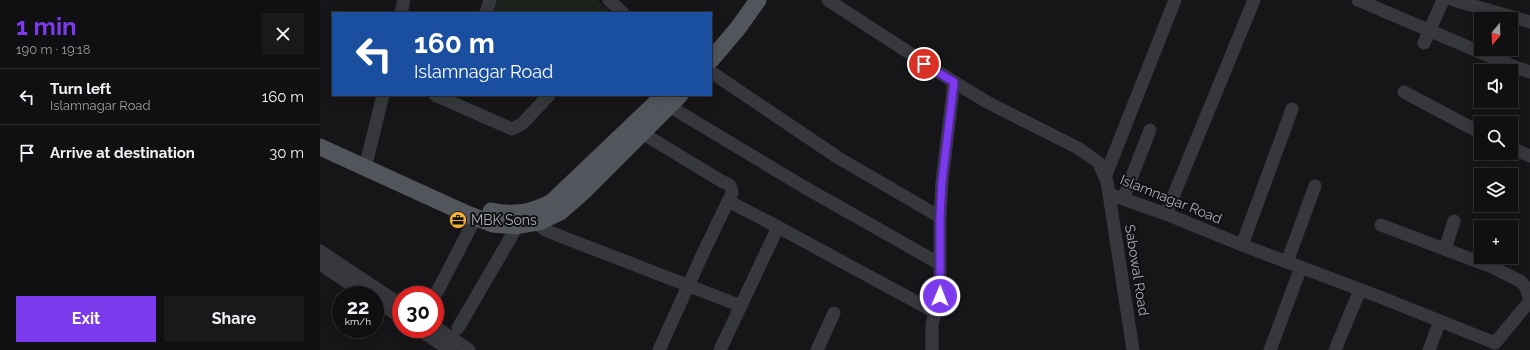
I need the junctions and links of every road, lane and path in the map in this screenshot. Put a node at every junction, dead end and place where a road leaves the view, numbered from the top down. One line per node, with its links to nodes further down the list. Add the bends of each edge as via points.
1 (404, 0): 11 (street)
2 (490, 0): 12 (street)
3 (609, 0): 13 (street)
4 (758, 0): 16 (main road)
5 (828, 0): 19 (street, Islamnagar Road)
6 (1176, 0): 35 (street)
7 (1254, 0): 40 (street)
8 (1358, 0): 15 (street)
9 (1443, 0): 15 (street)
10 (1453, 0): 14 (street)
11 (401, 12)
12 (486, 12)
13 (622, 12)
14 (1530, 22)
15 (1427, 37): 17 (street)
16 (712, 59)
17 (1530, 72)
18 (712, 73): 41 (street, via 837,157)
19 (954, 82): 35 (street, Islamnagar Road, via 987,102 1078,148 1098,162); 41 (street)
20 (1404, 92): 27 (street)
21 (383, 96): 34 (street)
22 (440, 96): 25 (street)
23 (548, 96): 25 (street, via 522,124 512,129)
24 (671, 99): 29 (main road); 43 (main road, via 552,202 536,210); 52 (street, via 804,187)
25 (458, 100)
26 (1292, 110): 47 (street)
27 (1474, 129)
28 (1150, 130): 38 (street)
29 (642, 133): 39 (street, via 729,184 732,193); 43 (main road, via 560,212)
30 (320, 137): 34 (main road)
31 (320, 147): 34 (main road)
32 (1518, 151): 33 (street)
33 (1530, 156)
34 (366, 164): 42 (main road); 43 (main road, via 490,211)
35 (1106, 177): 37 (street, Islamnagar Road)
36 (1315, 186): 50 (street)
37 (1109, 194): 38 (street, Islamnagar Road); 73 (street, Sabowal Road)
38 (1123, 199): 40 (street, Islamnagar Road)
39 (728, 201): 46 (street); 56 (street)
40 (1166, 214): 47 (street, Islamnagar Road)
41 (940, 217): 52 (street)
42 (476, 218): 43 (main road, via 493,224); 55 (street)
43 (524, 221): 56 (street); 64 (street)
44 (1454, 221): 48 (street)
45 (1381, 225): 48 (street)
46 (778, 226): 60 (street); 61 (street)
47 (1242, 245): 50 (street, Islamnagar Road)
48 (1445, 249): 59 (street, via 1520,281 1526,287)
49 (320, 251): 58 (street)
50 (1287, 262): 53 (street, Islamnagar Road)
51 (320, 264): 54 (street)
52 (940, 264): 61 (street, via 940,296)
53 (1301, 267): 57 (street, Islamnagar Road); 74 (street)
54 (353, 286)
55 (440, 286)
56 (688, 286): 60 (street); 69 (street)
57 (1360, 290): 63 (street, Islamnagar Road); 75 (street)
58 (392, 299)
59 (1530, 301): 63 (street, Islamnagar Road, via 1495,343)
60 (741, 306): 70 (street)
61 (935, 312): 72 (street, via 932,324)
62 (834, 313): 71 (street)
63 (1440, 322): 76 (street)
64 (458, 328)
65 (444, 333): 68 (street)
66 (432, 338): 67 (street)
67 (450, 350)
68 (469, 350)
69 (659, 350)
70 (720, 350)
71 (817, 350)
72 (932, 350)
73 (1133, 350)
74 (1270, 350)
75 (1335, 350)
76 (1429, 350)

